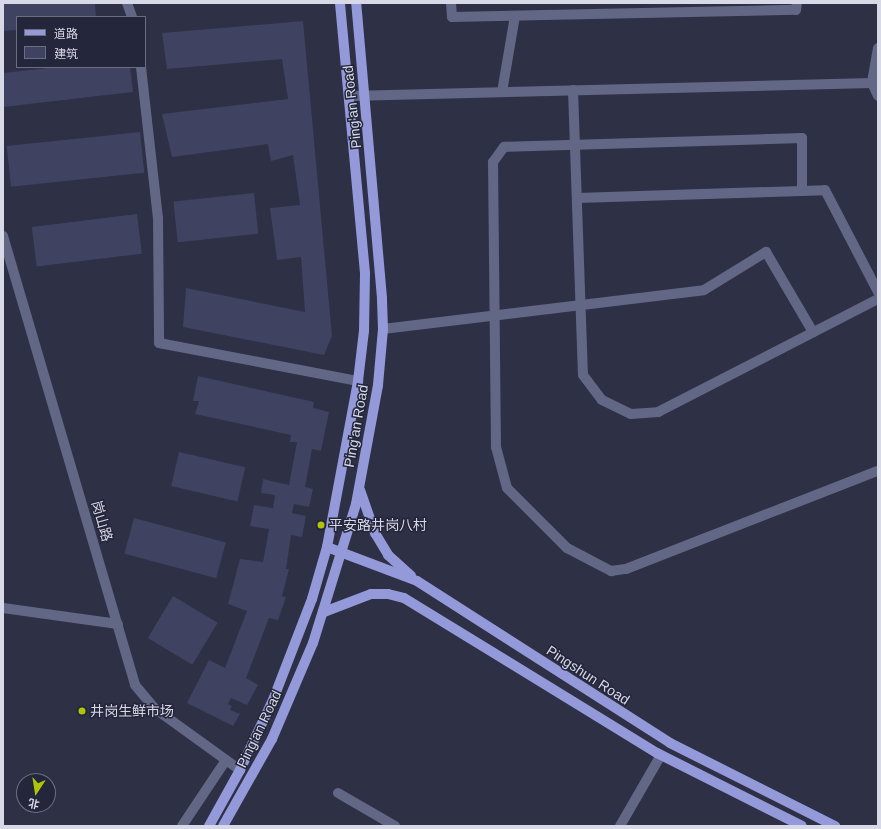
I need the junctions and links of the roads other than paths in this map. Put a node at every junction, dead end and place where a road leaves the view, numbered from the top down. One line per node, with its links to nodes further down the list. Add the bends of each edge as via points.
1 (126, 3): 6 (street)
2 (340, 3): 14 (main road, Ping'an Road)
3 (356, 3): 13 (main road, Ping'an Road)
4 (451, 3): 7 (street, via 452,17)
5 (798, 3): 7 (street, via 796,10)
6 (132, 16)
7 (515, 16): 12 (street)
8 (878, 48): 10 (street)
9 (141, 68): 26 (street, via 158,218 159,343)
10 (872, 83): 11 (street); 15 (street)
11 (573, 90): 12 (street); 16 (street)
12 (502, 92): 13 (street)
13 (365, 95): 14 (street); 24 (main road, Ping'an Road, via 379,240)
14 (350, 96): 26 (main road, Ping'an Road, via 365,273 364,331)
15 (878, 96)
16 (575, 146): 17 (street, via 802,138); 18 (street); 23 (street, via 504,147 493,162)
17 (802, 191): 18 (street); 20 (street, via 825,190)
18 (577, 198): 22 (street)
19 (3, 236): 34 (street, 岗山路)
20 (878, 292)
21 (878, 299): 25 (street)
22 (581, 306): 23 (street); 25 (street, via 704,290 766,252); 25 (street, via 583,375 602,400 631,414 658,412)
23 (495, 317): 24 (street); 27 (street, via 496,447 507,488 567,548 611,571 626,569)
24 (383, 329): 28 (main road, Ping'an Road, via 378,385)
25 (813, 332)
26 (358, 381): 29 (main road, Ping'an Road)
27 (878, 471)
28 (359, 488): 30 (main road, Ping'an Road); 31 (main road, via 375,533 388,555)
29 (327, 547): 30 (main road, Pingshun Road); 37 (main road, Ping'an Road, via 291,657)
30 (343, 553): 31 (main road, Pingshun Road); 33 (main road, Ping'an Road)
31 (417, 581): 45 (main road, Pingshun Road, via 670,743)
32 (3, 608): 34 (street)
33 (324, 612): 35 (main road, Pingshun Road, via 371,594 388,594 404,598); 41 (main road, Ping'an Road, via 297,685 272,739)
34 (118, 624): 36 (street, 岗山路, via 135,685 154,708)
35 (661, 755): 43 (street); 44 (main road, Pingshun Road)
36 (226, 760): 37 (street, 岗山路); 39 (street)
37 (240, 770): 40 (main road, Ping'an Road)
38 (338, 793): 42 (street)
39 (182, 826)
40 (209, 826)
41 (223, 826)
42 (395, 826)
43 (620, 826)
44 (802, 826)
45 (835, 826)

